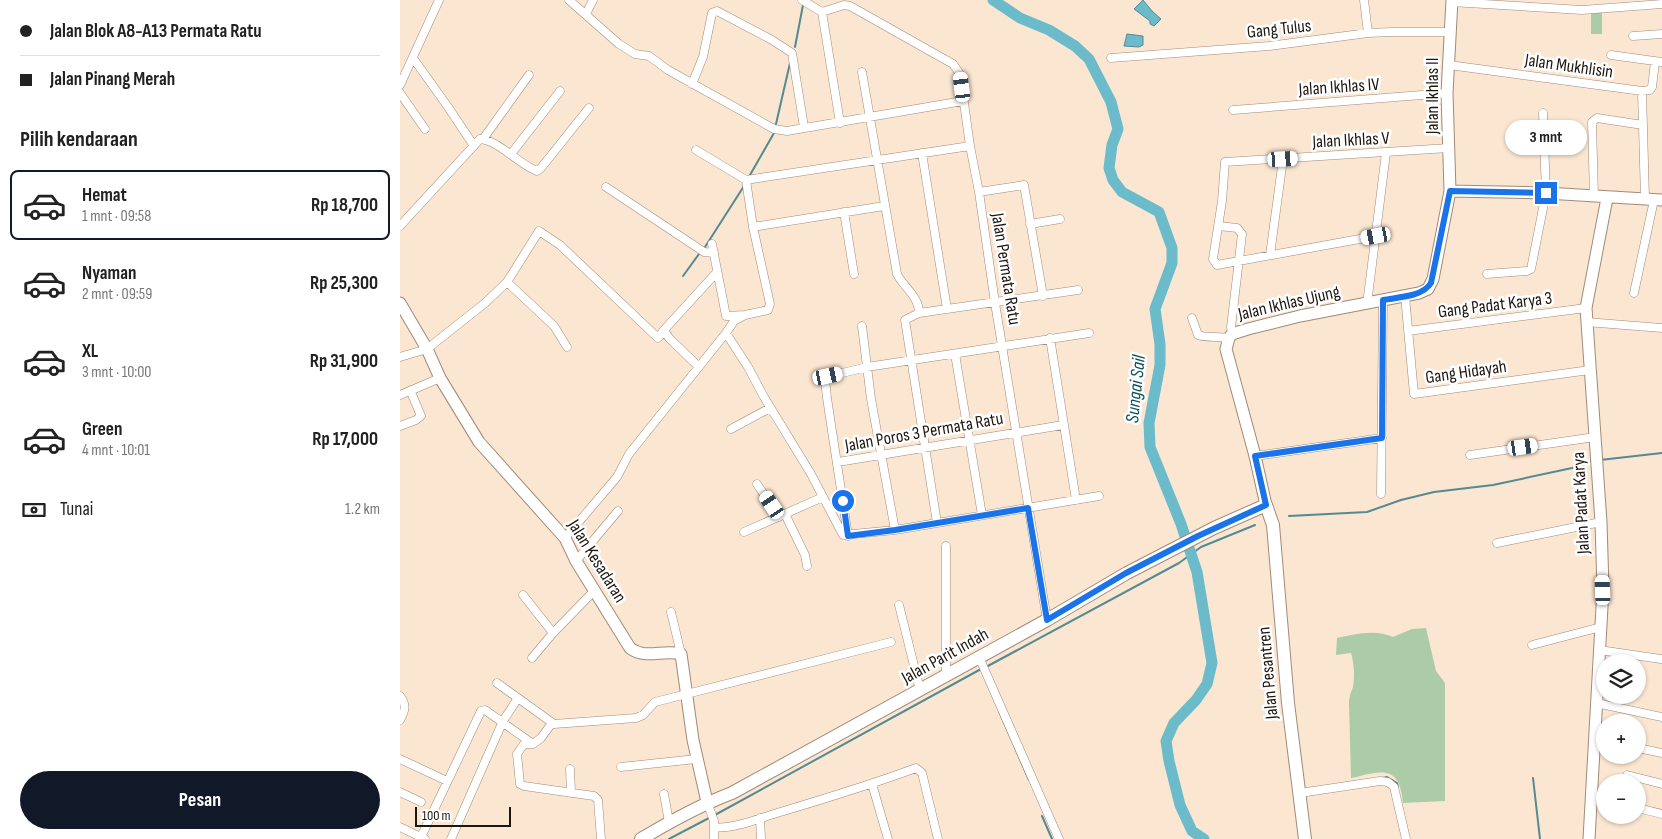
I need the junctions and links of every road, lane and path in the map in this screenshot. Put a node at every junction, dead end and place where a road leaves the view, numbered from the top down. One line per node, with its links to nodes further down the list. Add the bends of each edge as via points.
1 (439, 0): 15 (street)
2 (570, 0): 9 (street)
3 (593, 0): 9 (street)
4 (802, 0): 8 (street)
5 (1364, 0): 11 (street)
6 (1452, 1): 7 (street, via 1582,10); 10 (street, Jalan Ikhlas II)
7 (1662, 4)
8 (822, 12): 28 (street, Jalan Permata Ratu, via 850,6 953,64 960,74); 33 (street)
9 (586, 14): 22 (street, via 619,44 635,54 650,56)
10 (1450, 32): 11 (street, Gang Tulus); 18 (street, Jalan Ikhlas II)
11 (1368, 33): 16 (street, Gang Tulus, via 1269,46)
12 (1662, 34): 13 (street)
13 (1633, 36)
14 (1611, 55): 17 (street)
15 (413, 58): 21 (street); 38 (street)
16 (1111, 58)
17 (1658, 62): 25 (street, via 1652,87)
18 (1449, 65): 25 (street, Jalan Mukhlisin); 27 (street, Jalan Ikhlas II)
19 (862, 72): 32 (street)
20 (529, 75): 37 (street)
21 (402, 76): 23 (street)
22 (692, 84): 35 (street, via 774,129 787,131); 35 (street, via 703,57 712,13 717,11 792,53)
23 (400, 85)
24 (560, 91): 44 (street)
25 (1642, 92): 34 (street)
26 (400, 93): 36 (street)
27 (1447, 93): 30 (street, Jalan Ikhlas IV); 40 (street, Jalan Ikhlas II)
28 (963, 101): 32 (street); 39 (street, Jalan Permata Ratu)
29 (589, 108): 44 (street, via 539,170 533,170)
30 (1233, 110)
31 (1543, 113): 51 (street)
32 (870, 117): 33 (street); 46 (street)
33 (840, 122): 35 (street)
34 (1643, 125): 52 (street, via 1597,118 1592,122); 54 (street)
35 (804, 127)
36 (425, 130)
37 (483, 139): 38 (street); 44 (street)
38 (474, 146): 59 (street)
39 (970, 146): 43 (street); 50 (street, Jalan Permata Ratu)
40 (1449, 148): 42 (street, Jalan Ikhlas V); 49 (street, Jalan Ikhlas II)
41 (696, 150): 47 (street)
42 (1386, 152): 45 (street, Jalan Ikhlas V); 62 (street)
43 (922, 153): 46 (street); 80 (street)
44 (511, 154)
45 (1283, 159): 60 (street, Jalan Ikhlas V, via 1225,162); 65 (street)
46 (877, 160): 47 (street); 55 (street)
47 (746, 180): 61 (street)
48 (606, 187): 64 (street, via 704,252)
49 (1450, 191): 51 (street); 74 (street, Jalan Ikhlas Ujung, via 1431,283 1428,289)
50 (979, 192): 58 (street, via 1024,185); 77 (street, Jalan Permata Ratu)
51 (1546, 193): 52 (street); 69 (street, via 1530,269)
52 (1594, 197): 53 (street)
53 (1607, 198): 54 (street); 79 (street, Jalan Padat Karya)
54 (1654, 200): 72 (street)
55 (884, 206): 56 (street); 81 (street, via 897,274 918,302)
56 (844, 212): 61 (street); 68 (street)
57 (1060, 219): 58 (street)
58 (1030, 224): 73 (street)
59 (400, 226)
60 (1218, 226): 66 (street, via 1241,231); 66 (street, via 1214,262 1217,265)
61 (753, 227): 82 (street, via 770,307 766,311)
62 (1376, 236): 65 (street); 78 (street)
63 (712, 244): 64 (street)
64 (714, 253): 67 (street)
65 (1270, 255): 66 (street)
66 (1238, 260): 91 (street)
67 (717, 272): 82 (street, via 726,316); 87 (street)
68 (854, 274)
69 (1487, 274)
70 (507, 282): 87 (street, via 539,231 560,245 658,338); 94 (street, via 554,326); 95 (street, via 469,317)
71 (1078, 290): 73 (street)
72 (1634, 293)
73 (1043, 296): 77 (street)
74 (1405, 296): 75 (street, Jalan Ikhlas Ujung); 88 (street, Gang Hidayah)
75 (1383, 300): 78 (street, Jalan Ikhlas Ujung); 111 (street)
76 (400, 303): 95 (street, Jalan Kesadaran)
77 (995, 303): 80 (street); 93 (street, Jalan Permata Ratu)
78 (1367, 304): 91 (street, Jalan Ikhlas Ujung, via 1300,316)
79 (1586, 308): 84 (street, Jalan Padat Karya); 88 (street, Gang Padat Karya 3)
80 (947, 309): 81 (street)
81 (919, 313): 98 (street, via 905,320)
82 (745, 315): 89 (street, via 734,321)
83 (1192, 318): 91 (street, via 1198,335 1202,337)
84 (1586, 322): 86 (street); 101 (street, Jalan Padat Karya)
85 (862, 326): 100 (street)
86 (1662, 328)
87 (664, 330): 99 (street)
88 (1408, 331): 101 (street, Gang Hidayah, via 1414,394)
89 (726, 333): 99 (street); 105 (street)
90 (1089, 333): 92 (street)
91 (1231, 336): 116 (street, Jalan Ikhlas Ujung, via 1226,349)
92 (1050, 338): 93 (street); 106 (street)
93 (1003, 346): 96 (street); 109 (street, Jalan Permata Ratu)
94 (567, 347)
95 (426, 349): 97 (street); 102 (street, Jalan Kesadaran)
96 (955, 354): 98 (street); 112 (street)
97 (400, 357)
98 (912, 361): 100 (street); 113 (street)
99 (699, 367): 133 (street, via 629,454 617,477)
100 (867, 367): 114 (street); 117 (street, via 825,377)
101 (1590, 370): 110 (street, Jalan Padat Karya)
102 (440, 378): 103 (street); 133 (street, Jalan Kesadaran, via 479,442)
103 (411, 392): 104 (street); 107 (street, via 420,416)
104 (400, 395)
105 (770, 408): 108 (street); 121 (street)
106 (1063, 425): 109 (street, Jalan Poros 3 Permata Ratu); 122 (street)
107 (400, 426)
108 (731, 429)
109 (1016, 432): 112 (street, Jalan Poros 3 Permata Ratu); 124 (street, Jalan Permata Ratu)
110 (1595, 437): 115 (street); 128 (street, Jalan Padat Karya)
111 (1382, 438): 116 (street); 119 (street)
112 (969, 440): 113 (street, Jalan Poros 3 Permata Ratu); 127 (street)
113 (926, 447): 114 (street, Jalan Poros 3 Permata Ratu); 129 (street)
114 (881, 454): 117 (street, Jalan Poros 3 Permata Ratu); 130 (street)
115 (1470, 455)
116 (1255, 456): 123 (street, Jalan Ikhlas Ujung)
117 (838, 462): 132 (street)
118 (757, 484): 126 (street)
119 (1381, 494)
120 (1099, 496): 122 (street)
121 (823, 497): 126 (street); 132 (street, via 843,535)
122 (1076, 500): 124 (street)
123 (1266, 505): 142 (main road, Jalan Parit Indah, via 1126,573); 178 (main road, Jalan Pesantren, via 1273,525 1288,703)
124 (1028, 508): 127 (street); 142 (street, Jalan Permata Ratu)
125 (618, 511): 136 (street)
126 (782, 515): 131 (street); 137 (street, via 805,555)
127 (982, 515): 129 (street)
128 (1601, 522): 134 (street); 143 (street, Jalan Padat Karya)
129 (937, 523): 130 (street)
130 (895, 530): 132 (street)
131 (744, 532)
132 (848, 536)
133 (565, 538): 136 (street, Jalan Kesadaran)
134 (1497, 543)
135 (946, 546): 153 (street)
136 (576, 561): 138 (street, Jalan Kesadaran)
137 (807, 566)
138 (595, 590): 144 (street); 148 (street, Jalan Kesadaran, via 635,652)
139 (522, 595): 144 (street)
140 (899, 605): 155 (street)
141 (671, 612): 148 (street)
142 (1047, 620): 152 (main road, Jalan Parit Indah)
143 (1601, 627): 146 (street); 147 (street, Jalan Padat Karya)
144 (553, 633): 150 (street)
145 (891, 642): 156 (street)
146 (1532, 645)
147 (1600, 650): 149 (street, Jalan Padat Karya); 151 (street)
148 (680, 654): 156 (street)
149 (1600, 654)
150 (532, 658)
151 (1661, 659)
152 (980, 660): 153 (main road, Jalan Parit Indah); 196 (street)
153 (946, 676): 155 (main road, Jalan Parit Indah)
154 (498, 683): 158 (street)
155 (920, 690): 181 (main road, Jalan Parit Indah, via 732,793)
156 (686, 695): 163 (street, via 656,702 636,718); 168 (street)
157 (400, 696): 161 (street, via 405,709)
158 (518, 698): 162 (street); 163 (street)
159 (1605, 704): 160 (street)
160 (1662, 717)
161 (400, 720)
162 (503, 721): 164 (street); 173 (street, via 485,710 481,711); 189 (street)
163 (552, 723): 164 (street)
164 (533, 744): 177 (street, via 524,744 517,754 520,784)
165 (1646, 750): 166 (street)
166 (1662, 753)
167 (400, 759): 173 (street)
168 (696, 759): 170 (street); 181 (street)
169 (1597, 764): 199 (street, Jalan Padat Karya)
170 (621, 767)
171 (570, 769): 177 (street)
172 (1646, 780): 175 (street)
173 (446, 781): 188 (street)
174 (872, 784): 184 (street); 194 (street); 195 (street, via 919,769)
175 (1662, 784)
176 (400, 792): 180 (street)
177 (571, 793): 190 (street, via 597,798)
178 (1300, 793): 197 (main road, Jalan Pesantren); 198 (street, via 1388,782 1394,787)
179 (664, 794): 185 (street)
180 (421, 802)
181 (707, 802): 185 (main road, Jalan Parit Indah); 186 (street)
182 (1646, 810): 183 (street)
183 (1662, 814)
184 (760, 818): 186 (street, via 723,828); 193 (street)
185 (669, 822): 191 (main road, Jalan Parit Indah)
186 (714, 824): 192 (street)
187 (400, 827): 188 (street)
188 (423, 838)
189 (451, 839)
190 (601, 839)
191 (642, 839)
192 (714, 839)
193 (761, 839)
194 (888, 839)
195 (938, 839)
196 (1058, 839)
197 (1306, 839)
198 (1406, 839)
199 (1589, 839)

